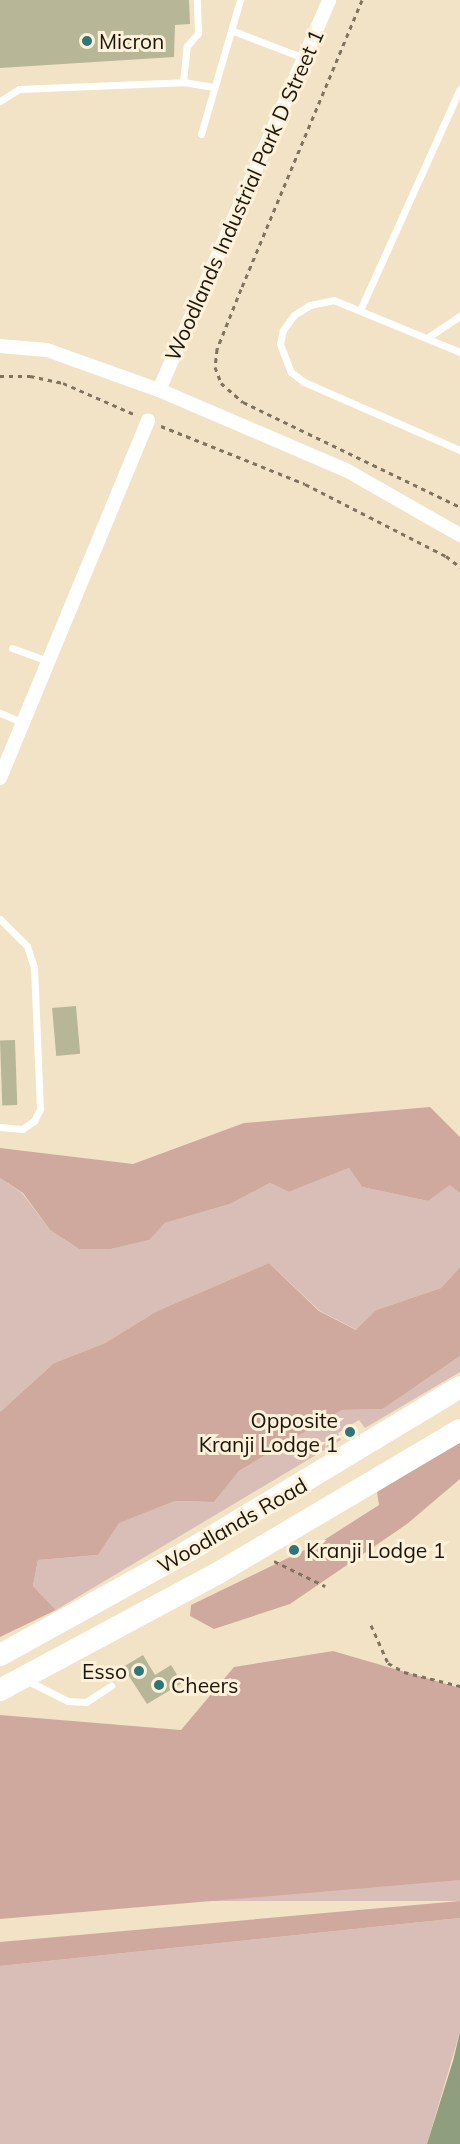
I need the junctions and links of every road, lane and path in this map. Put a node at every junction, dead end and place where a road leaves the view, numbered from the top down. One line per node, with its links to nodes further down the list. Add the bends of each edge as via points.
1 (197, 0): 7 (lane, via 198,33 187,46)
2 (240, 0): 5 (lane)
3 (329, 0): 6 (street, Woodlands Industrial Park D Street 1)
4 (362, 0): 21 (path, via 241,289 217,349 215,367 221,383 243,402)
5 (231, 30): 6 (lane); 8 (lane)
6 (304, 58): 18 (street, Woodlands Industrial Park D Street 1)
7 (183, 82): 8 (lane); 10 (lane, via 19,89)
8 (213, 87): 11 (lane)
9 (460, 89): 12 (lane)
10 (0, 101)
11 (201, 134)
12 (361, 308): 14 (lane); 20 (lane, via 334,300 310,305 294,315 280,344 291,372 304,382)
13 (460, 316): 14 (lane)
14 (427, 338): 16 (lane)
15 (0, 346): 18 (street, via 47,350)
16 (460, 352)
17 (0, 376): 19 (path, via 30,376 63,383)
18 (159, 390): 22 (street, via 346,470)
19 (148, 420): 23 (path, via 305,484 446,556); 25 (street)
20 (460, 450)
21 (460, 507)
22 (460, 535)
23 (460, 567)
24 (12, 648): 25 (lane)
25 (48, 661): 27 (street)
26 (0, 713): 27 (lane)
27 (23, 723): 28 (street)
28 (0, 778)
29 (0, 919): 30 (lane, via 27,946 34,967 40,1109 34,1121 22,1129)
30 (0, 1127)
31 (460, 1387): 36 (main road, Woodlands Road, via 190,1550)
32 (460, 1431): 37 (main road, Woodlands Road, via 238,1562)
33 (282, 1564): 34 (path)
34 (325, 1586)
35 (371, 1625): 39 (path, via 388,1663 404,1672)
36 (0, 1655)
37 (24, 1679): 38 (lane, via 68,1701 86,1702); 40 (main road, Woodlands Road)
38 (111, 1686)
39 (460, 1686)
40 (0, 1690)

